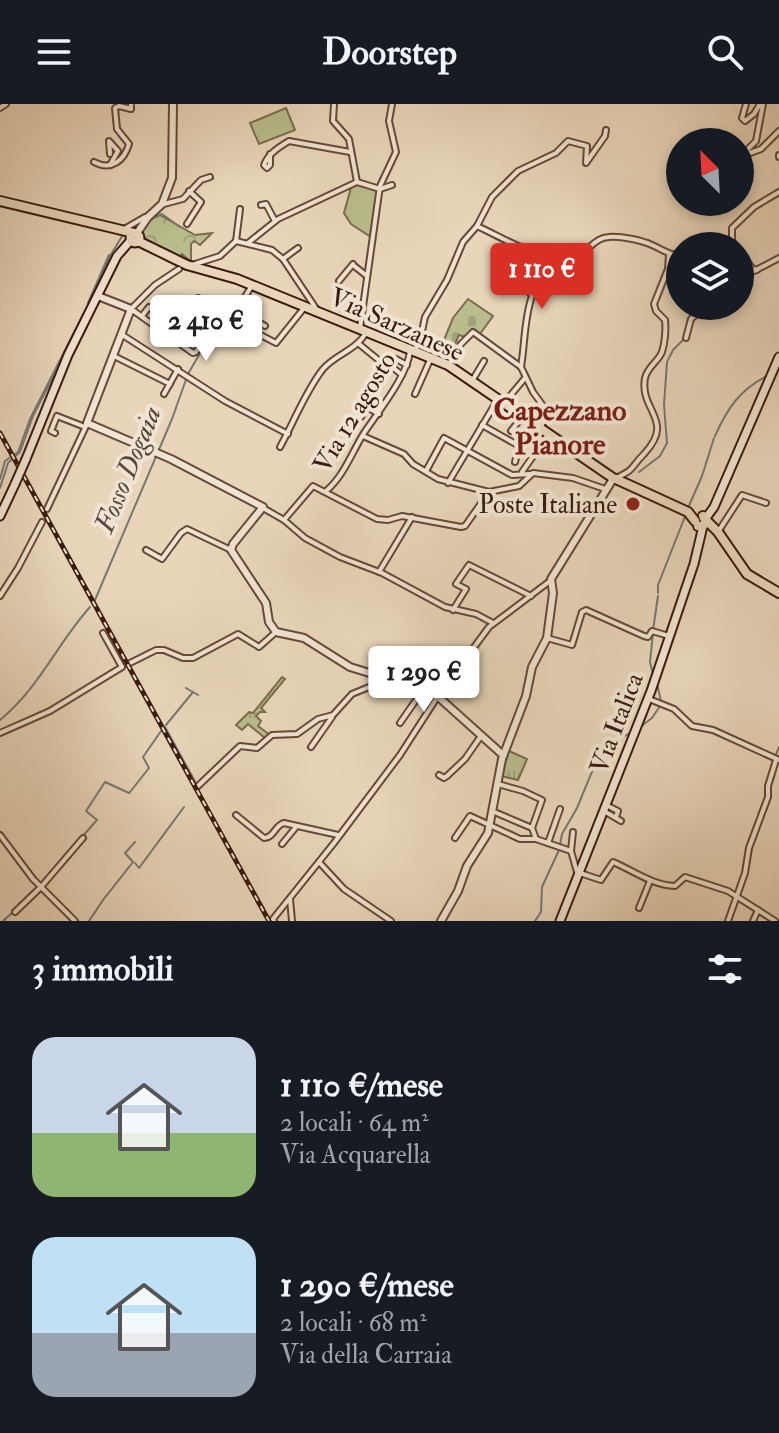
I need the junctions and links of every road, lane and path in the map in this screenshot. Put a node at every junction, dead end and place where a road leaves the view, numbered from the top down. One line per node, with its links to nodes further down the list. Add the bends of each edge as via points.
1 (6, 104): 8 (street)
2 (131, 104): 15 (street, via 131,109 115,108 117,129 129,146)
3 (173, 104): 23 (street, via 173,170)
4 (334, 104): 11 (street, via 333,121 349,139)
5 (392, 104): 19 (street, via 389,121 396,152)
6 (746, 104): 7 (street, via 745,121)
7 (762, 104): 10 (street, via 756,141 746,151 761,149)
8 (0, 108)
9 (606, 130): 28 (street, Via 12 agosto, via 586,163 587,146 570,141 518,171 492,197)
10 (779, 131)
11 (350, 152): 13 (street, via 289,141); 17 (street)
12 (110, 154): 15 (street, via 109,141 118,151)
13 (270, 154)
14 (94, 162): 15 (street)
15 (110, 165)
16 (210, 177): 20 (street)
17 (357, 182): 19 (street); 26 (street)
18 (392, 185): 19 (street)
19 (380, 189): 42 (street)
20 (189, 191): 23 (street, via 183,199); 27 (street, via 201,202)
21 (779, 192): 29 (street, via 754,207)
22 (0, 201): 30 (main road, Via Sarzanese)
23 (162, 204): 30 (street)
24 (261, 205): 26 (street, via 266,204)
25 (240, 209): 31 (street)
26 (275, 221): 32 (street)
27 (187, 224)
28 (477, 226): 33 (street); 63 (street, Via 12 agosto, via 463,242)
29 (732, 232)
30 (136, 234): 38 (main road, Via Sarzanese); 45 (main road, via 117,256)
31 (236, 241): 32 (street); 38 (street, via 220,256)
32 (248, 243): 37 (street)
33 (522, 247): 35 (street, via 561,257 582,253 596,240 610,237 647,243); 73 (street, via 516,257 527,270 526,287 532,296)
34 (298, 248): 37 (street)
35 (666, 253)
36 (779, 258): 39 (street)
37 (283, 259): 50 (street)
38 (190, 267): 44 (main road, Via Sarzanese)
39 (755, 268)
40 (179, 269): 48 (street)
41 (666, 274): 103 (street, via 654,304 665,320 662,349 645,379 657,434 632,471)
42 (367, 276): 43 (street, via 352,264); 56 (street)
43 (339, 281)
44 (252, 285): 46 (main road, Via Sarzanese); 49 (street)
45 (98, 296): 48 (street); 112 (main road, bridge, via 56,380)
46 (306, 306): 50 (main road, Via Sarzanese); 55 (street, via 276,343)
47 (222, 308): 49 (street, via 234,314); 57 (street); 57 (street, via 198,298 179,312)
48 (131, 309): 51 (street); 59 (street)
49 (238, 310): 54 (street)
50 (317, 310): 56 (main road, Via Sarzanese)
51 (142, 316): 53 (street); 53 (street, via 149,307 161,316)
52 (691, 320): 61 (street)
53 (155, 326): 60 (street)
54 (265, 326)
55 (247, 328)
56 (364, 330): 62 (street); 63 (main road, Via Sarzanese)
57 (208, 332): 60 (street, via 195,353)
58 (191, 333): 60 (street, via 179,328)
59 (121, 334): 64 (street); 74 (street)
60 (170, 336)
61 (686, 338)
62 (359, 344): 69 (street); 92 (street, via 320,374)
63 (412, 350): 66 (main road, Via Sarzanese); 70 (street, Via 12 agosto)
64 (112, 355): 78 (street); 87 (street)
65 (779, 357): 116 (main road)
66 (431, 358): 71 (main road, Via Sarzanese); 80 (street)
67 (397, 360): 70 (street)
68 (484, 361): 77 (street)
69 (381, 362)
70 (407, 365): 75 (street, Via 12 agosto)
71 (448, 365): 73 (street, via 472,332); 77 (main road, Via Sarzanese)
72 (391, 366): 75 (street)
73 (521, 367): 76 (street)
74 (178, 369): 78 (street); 92 (street)
75 (402, 375): 84 (street, Via 12 agosto)
76 (525, 378): 82 (street); 89 (street, via 549,414)
77 (472, 381): 82 (main road, Via Sarzanese)
78 (170, 384): 79 (street)
79 (164, 394)
80 (415, 394)
81 (374, 397): 83 (street)
82 (501, 401): 85 (main road, Via Sarzanese); 88 (street)
83 (367, 407): 84 (street); 86 (street)
84 (379, 414): 94 (street, Via 12 agosto)
85 (522, 416): 89 (main road, Via Sarzanese); 90 (street)
86 (361, 417)
87 (86, 425): 91 (street, via 57,416 51,431); 110 (street, via 156,453); 111 (street)
88 (482, 425): 96 (street); 97 (street)
89 (537, 426): 93 (main road, Via Sarzanese); 96 (street)
90 (511, 431)
91 (55, 433)
92 (288, 434): 95 (street)
93 (548, 435): 99 (street); 103 (main road, Via Sarzanese)
94 (363, 436): 100 (street, via 404,454); 107 (street, Via 12 agosto)
95 (280, 447)
96 (521, 447): 98 (street)
97 (467, 450): 100 (street, via 444,438); 102 (street); 104 (street)
98 (515, 462)
99 (526, 467): 101 (street); 102 (street)
100 (426, 471): 104 (street)
101 (531, 473): 102 (street); 105 (street); 106 (street)
102 (519, 474): 105 (street)
103 (614, 478): 106 (street); 116 (main road, Via Sarzanese)
104 (448, 483): 108 (street)
105 (509, 488): 108 (street)
106 (605, 489): 120 (street)
107 (326, 491): 113 (street, via 377,519); 114 (street, via 309,487)
108 (489, 492): 113 (street, via 465,526)
109 (766, 503): 116 (street, via 742,495)
110 (263, 508): 114 (street); 118 (street)
111 (47, 509)
112 (0, 516)
113 (412, 517): 119 (street)
114 (284, 520): 119 (street, via 305,538)
115 (42, 522): 122 (street)
116 (703, 522): 121 (main road, via 747,574); 128 (main road, Via Italica)
117 (146, 550): 118 (street, via 162,559 187,529)
118 (231, 550): 126 (street, via 266,603)
119 (379, 572): 124 (street)
120 (551, 579): 123 (street); 129 (street)
121 (779, 593)
122 (0, 596)
123 (531, 596): 124 (street, via 469,565 456,584 466,589); 125 (street)
124 (453, 610): 125 (street)
125 (493, 623): 133 (street)
126 (276, 632): 130 (street, via 259,647 238,634 193,658 156,650); 131 (street, via 304,638 350,667)
127 (103, 633): 137 (street, via 122,667 50,711)
128 (671, 636): 129 (street, via 653,631 644,636 586,610 572,645); 134 (main road, Via Italica)
129 (548, 639): 140 (street, via 532,667)
130 (130, 663)
131 (383, 677): 132 (street); 135 (street, via 352,694)
132 (423, 690): 133 (street); 136 (street)
133 (438, 696): 138 (street); 155 (street)
134 (648, 699): 141 (street, via 674,709 695,728 713,730); 145 (main road, Via Italica)
135 (333, 715): 139 (street); 144 (street, via 297,734 272,735 257,748 240,746)
136 (400, 723)
137 (0, 733)
138 (481, 736): 140 (street); 142 (street, via 447,776)
139 (311, 747)
140 (503, 755): 143 (street)
141 (777, 760): 166 (street)
142 (439, 775)
143 (497, 784): 147 (street); 151 (street, via 542,800)
144 (198, 786)
145 (605, 808): 149 (street); 163 (main road, Via Italica)
146 (560, 809): 159 (street)
147 (494, 812): 150 (street); 151 (street)
148 (236, 815): 152 (street, via 264,838 281,823)
149 (618, 819)
150 (491, 827): 157 (street, via 468,817); 158 (street, via 520,839); 175 (street)
151 (532, 828): 158 (street)
152 (294, 831): 155 (street, via 312,827); 160 (street)
153 (573, 832): 161 (street)
154 (0, 835): 165 (street)
155 (338, 835): 162 (street)
156 (83, 838): 165 (street)
157 (455, 838)
158 (536, 839): 159 (street)
159 (548, 843): 161 (street)
160 (282, 844)
161 (571, 851): 163 (street)
162 (319, 862): 167 (street); 174 (street, via 344,889)
163 (579, 873): 164 (street, via 601,880 615,862); 176 (main road, Via Italica)
164 (650, 881): 166 (street, via 674,887 685,877); 168 (street)
165 (40, 886): 170 (street); 172 (street)
166 (738, 896): 169 (street); 177 (street)
167 (290, 900): 171 (street); 173 (street)
168 (639, 908)
169 (758, 910): 178 (street); 179 (street)
170 (15, 912)
171 (273, 920)
172 (75, 921)
173 (292, 921)
174 (391, 921)
175 (441, 921)
176 (560, 921)
177 (728, 921)
178 (753, 921)
179 (775, 921)

